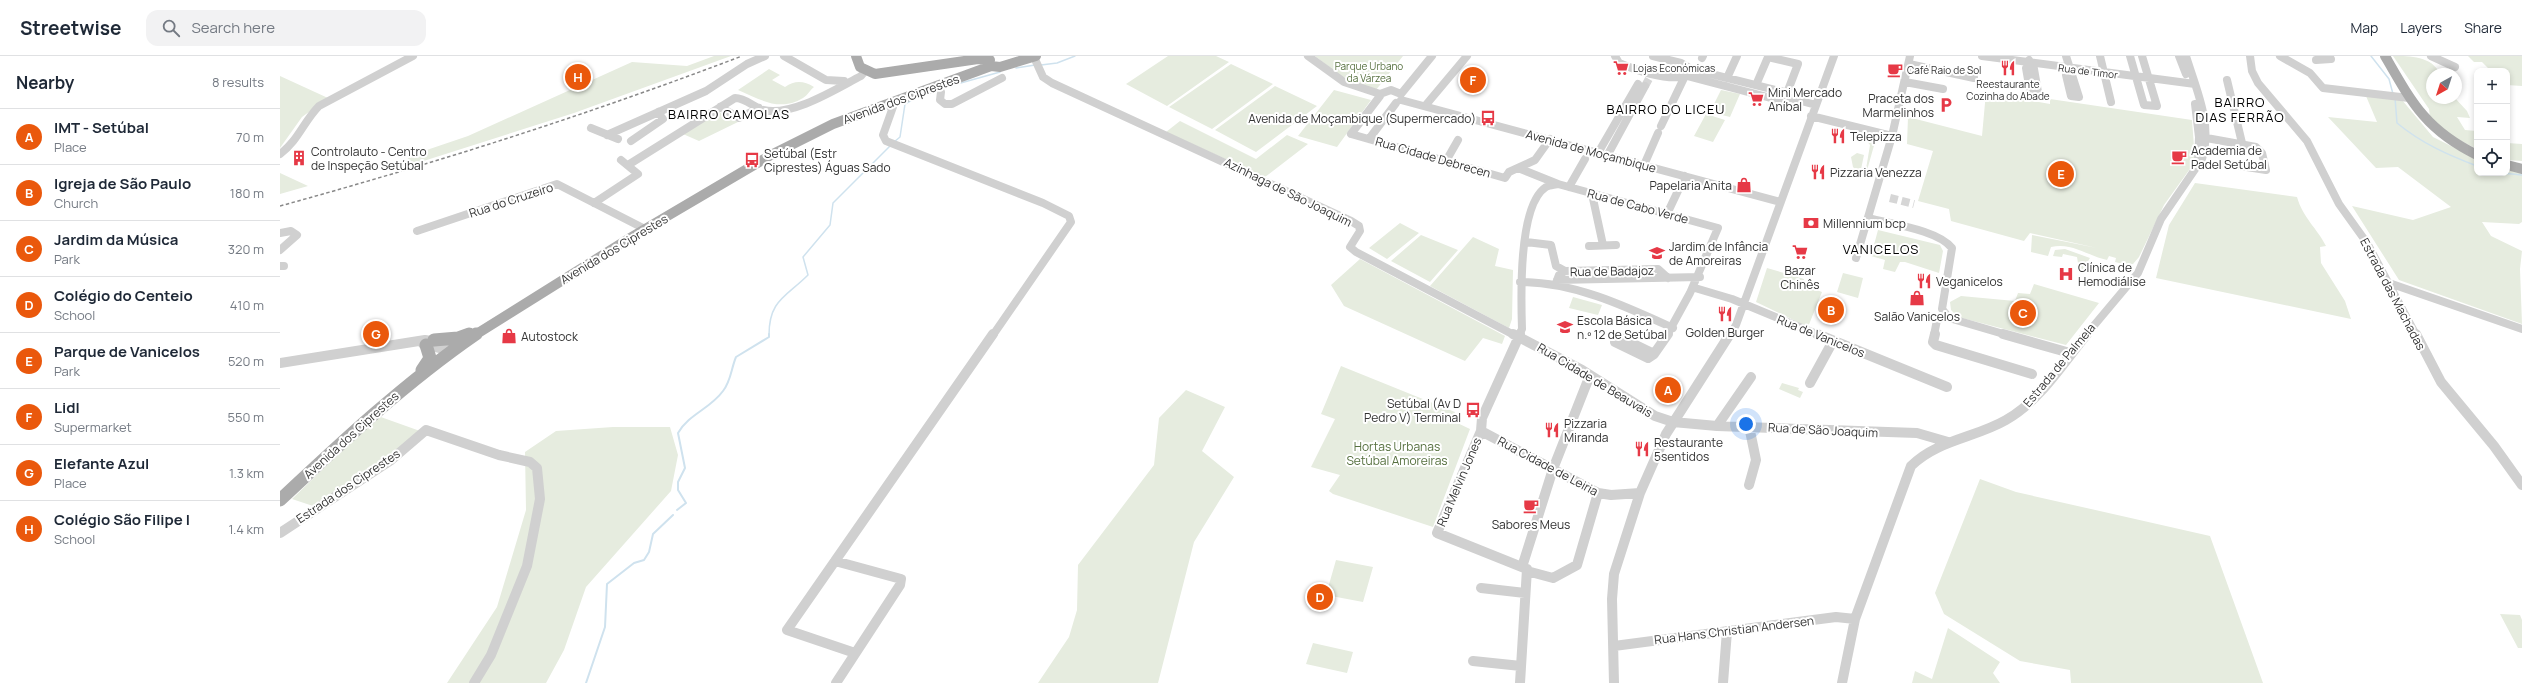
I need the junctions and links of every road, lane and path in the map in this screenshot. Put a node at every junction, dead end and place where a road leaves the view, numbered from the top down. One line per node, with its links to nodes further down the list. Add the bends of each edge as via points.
1 (413, 56): 82 (street, via 319,106 309,116 298,140)
2 (765, 56): 68 (street, via 747,64 706,91)
3 (784, 56): 39 (street)
4 (856, 56): 37 (main road)
5 (862, 56): 37 (main road)
6 (1308, 56): 57 (street, via 1344,82)
7 (1432, 56): 60 (street, Rua Cidade Debrecen)
8 (1467, 56): 65 (street)
9 (1615, 56): 40 (street, via 1619,63 1648,73)
10 (1653, 56): 35 (street, via 1681,63)
11 (1737, 56): 43 (street)
12 (1798, 56): 32 (street)
13 (1834, 56): 64 (street)
14 (1910, 56): 33 (street)
15 (1982, 56): 27 (street, Rua de Timor)
16 (2066, 56): 36 (street)
17 (2100, 56): 38 (street)
18 (2130, 56): 41 (street)
19 (2142, 56): 45 (street)
20 (2179, 56): 51 (street, Estrada de Palmela)
21 (2186, 56): 51 (street, Estrada de Palmela)
22 (2250, 56): 113 (street, Estrada das Machadas, via 2252,71 2258,83 2307,141 2339,204 2367,243)
23 (2280, 56): 59 (street, via 2306,70 2323,88)
24 (2329, 56): 29 (street, via 2331,59)
25 (2385, 56): 59 (main road)
26 (2431, 56): 34 (street)
27 (1999, 58): 28 (street, Rua de Timor)
28 (2028, 59): 36 (street, Rua de Timor)
29 (2316, 60)
30 (993, 61): 31 (main road, Avenida dos Ciprestes, via 1005,68); 37 (main road, via 973,59 899,72); 53 (main road, Avenida dos Ciprestes)
31 (1037, 61): 120 (street, Azinhaga de São Joaquim, via 1052,83 1341,215 1359,226 1360,231 1350,247 1356,252)
32 (1795, 64): 52 (street, via 1768,57); 58 (street, via 1798,64)
33 (1909, 64): 44 (street); 50 (street)
34 (2455, 67)
35 (1691, 69): 40 (street); 43 (street)
36 (2069, 69): 38 (street, Rua de Timor)
37 (865, 71): 47 (street); 49 (street)
38 (2105, 74): 41 (street, Rua de Timor); 63 (street)
39 (818, 76): 48 (street); 55 (street, via 821,83)
40 (1686, 77): 58 (street, via 1782,101); 86 (street)
41 (2136, 77): 45 (street, Rua de Timor); 45 (street, via 2144,105 2157,106)
42 (1002, 78): 53 (street, via 952,104 945,104 940,100)
43 (1727, 78): 52 (street)
44 (1974, 78)
45 (2148, 79): 51 (street, Rua de Timor)
46 (2227, 80): 79 (street)
47 (850, 81): 49 (street); 56 (street)
48 (831, 82): 49 (street); 55 (street); 56 (street)
49 (842, 82)
50 (1905, 82): 54 (street); 72 (street)
51 (2192, 84): 73 (street, Estrada de Palmela, via 2204,114)
52 (1756, 85): 58 (street)
53 (939, 87): 62 (main road, Avenida dos Ciprestes)
54 (1943, 89)
55 (818, 92): 61 (street)
56 (827, 92): 61 (street)
57 (1380, 95): 60 (street, via 1386,103); 60 (street, via 1391,90); 75 (street, via 1351,134)
58 (1788, 96): 64 (street)
59 (2409, 98): 81 (main road, via 2435,132)
60 (1400, 99): 65 (street, Avenida de Moçambique); 75 (street, Rua Cidade Debrecen)
61 (810, 101): 67 (street, via 783,110)
62 (891, 101): 99 (main road, Avenida dos Ciprestes, via 833,124 786,147); 145 (street, via 893,107 883,135 886,141 1044,202 1069,216 1071,222)
63 (2112, 102)
64 (1816, 105): 69 (street)
65 (1425, 106): 77 (street, Avenida de Moçambique)
66 (720, 107): 67 (street, via 740,98); 67 (street, via 738,118); 96 (street, via 625,162 638,172 637,176)
67 (759, 108)
68 (658, 112): 71 (street); 78 (street, via 663,119)
69 (1812, 116): 72 (street); 95 (street)
70 (591, 128): 71 (street)
71 (607, 135): 74 (street)
72 (1892, 136): 98 (street)
73 (2203, 137): 79 (street); 124 (street, Estrada de Palmela, via 2206,147 2198,166 2157,227 2147,258 2138,273)
74 (618, 139)
75 (1369, 139): 85 (street, Rua Cidade Debrecen)
76 (1458, 140): 85 (street)
77 (1550, 140): 80 (street, Avenida de Moçambique); 89 (street, Rua Cidade Debrecen, via 1534,160)
78 (631, 141)
79 (2242, 143): 87 (street, via 2260,151 2266,170)
80 (1598, 153): 83 (street, Avenida de Moçambique); 83 (street, via 1642,85)
81 (2474, 153)
82 (280, 154)
83 (1607, 156): 86 (street, Avenida de Moçambique)
84 (1585, 159): 93 (street)
85 (1446, 161): 89 (street, Rua Cidade Debrecen, via 1505,178 1508,172)
86 (1644, 165): 91 (street, Avenida de Moçambique)
87 (2240, 166)
88 (2510, 166): 90 (main road)
89 (1518, 168): 92 (street, Rua de Cabo Verde)
90 (2522, 169)
91 (1684, 176): 95 (street, Avenida de Moçambique); 97 (street)
92 (1558, 184): 93 (street, Rua de Cabo Verde); 102 (street, via 1546,187 1534,202 1529,215)
93 (1569, 187): 94 (street, Rua de Cabo Verde)
94 (1592, 194): 97 (street, Rua de Cabo Verde); 103 (street)
95 (1780, 202): 115 (street)
96 (594, 203): 99 (street, Rua do Cruzeiro); 100 (street, Rua do Cruzeiro, via 558,184)
97 (1667, 214): 109 (street, Rua de Cabo Verde, via 1718,228)
98 (1869, 218): 107 (street); 116 (street, via 1939,237 1950,244 1952,248 1942,310)
99 (645, 229): 117 (main road, Avenida dos Ciprestes)
100 (417, 231)
101 (280, 233): 106 (street, via 290,231 297,235)
102 (1526, 242): 108 (street, via 1550,244 1556,266); 111 (street)
103 (1603, 245): 104 (street); 105 (street)
104 (1616, 245)
105 (1589, 246)
106 (280, 250)
107 (1856, 258)
108 (1565, 271): 110 (street, Rua de Badajoz, via 1658,269); 112 (street, Rua de Badajoz)
109 (1700, 277): 110 (street, Rua de Badajoz); 114 (street)
110 (1668, 278): 112 (street, Rua de Badajoz)
111 (1520, 282): 112 (street); 120 (street, via 1522,329)
112 (1556, 283): 118 (street, via 1611,300)
113 (2390, 283): 119 (street); 140 (street, Estrada das Machadas, via 2420,345 2442,382)
114 (1695, 288): 115 (street, Rua de Vanicelos); 118 (street)
115 (1743, 304): 121 (street, Rua de Vanicelos); 133 (street, via 1734,328)
116 (1946, 316): 124 (street); 127 (street, via 1937,320 1934,344)
117 (493, 322): 122 (main road, via 463,337); 123 (main road, Avenida dos Ciprestes)
118 (1673, 328): 125 (street)
119 (2522, 329)
120 (1519, 335): 128 (street, Rua Cidade de Beauvais); 136 (street, via 1482,418)
121 (1833, 341): 131 (street); 132 (street, Rua de Vanicelos)
122 (430, 343): 123 (street); 126 (street, via 406,342); 130 (main road, via 427,366)
123 (450, 351): 130 (main road, Avenida dos Ciprestes)
124 (2070, 353): 137 (street, Estrada de Palmela, via 2037,395 2011,418 1970,436)
125 (1654, 354)
126 (280, 363)
127 (2032, 374)
128 (1590, 375): 133 (street, Rua Cidade de Beauvais, via 1655,416); 138 (street)
129 (1751, 377): 134 (street)
130 (414, 378): 143 (main road, Avenida dos Ciprestes)
131 (1810, 383)
132 (1947, 387)
133 (1673, 422): 134 (street, Rua de São Joaquim); 142 (street)
134 (1717, 426): 135 (street, Rua de São Joaquim)
135 (1749, 426): 137 (street, Rua de São Joaquim, via 1917,433); 139 (street, via 1756,460)
136 (1481, 431): 138 (street, Rua Cidade de Leiria); 146 (street, Rua Melvin Jones, via 1437,533)
137 (1948, 442): 149 (street, Estrada de Palmela, via 1918,458 1911,466)
138 (1553, 469): 141 (street, Rua Cidade de Leiria); 146 (street)
139 (1749, 485)
140 (2522, 485)
141 (1598, 493): 142 (street, Rua Cidade de Leiria, via 1614,497 1633,491); 146 (street, via 1577,565 1553,578)
142 (1640, 493): 151 (street, via 1614,574)
143 (280, 500)
144 (282, 530): 155 (street, Estrada dos Ciprestes, via 391,460 426,430 499,455 530,462 537,468 540,499 527,566 491,655)
145 (835, 560): 152 (street, via 901,579 900,585); 152 (street, via 787,630)
146 (1525, 569): 148 (street)
147 (1481, 588): 148 (street)
148 (1525, 592): 154 (street)
149 (1855, 619): 150 (street, Rua Hans Christian Andersen, via 1836,617); 160 (street, Estrada de Palmela)
150 (1726, 631): 151 (street, Rua Hans Christian Andersen); 159 (street)
151 (1614, 646): 158 (street)
152 (855, 653): 156 (street)
153 (1473, 662): 154 (street)
154 (1521, 666): 157 (street)
155 (474, 683)
156 (836, 683)
157 (1520, 683)
158 (1614, 683)
159 (1723, 683)
160 (1842, 683)

